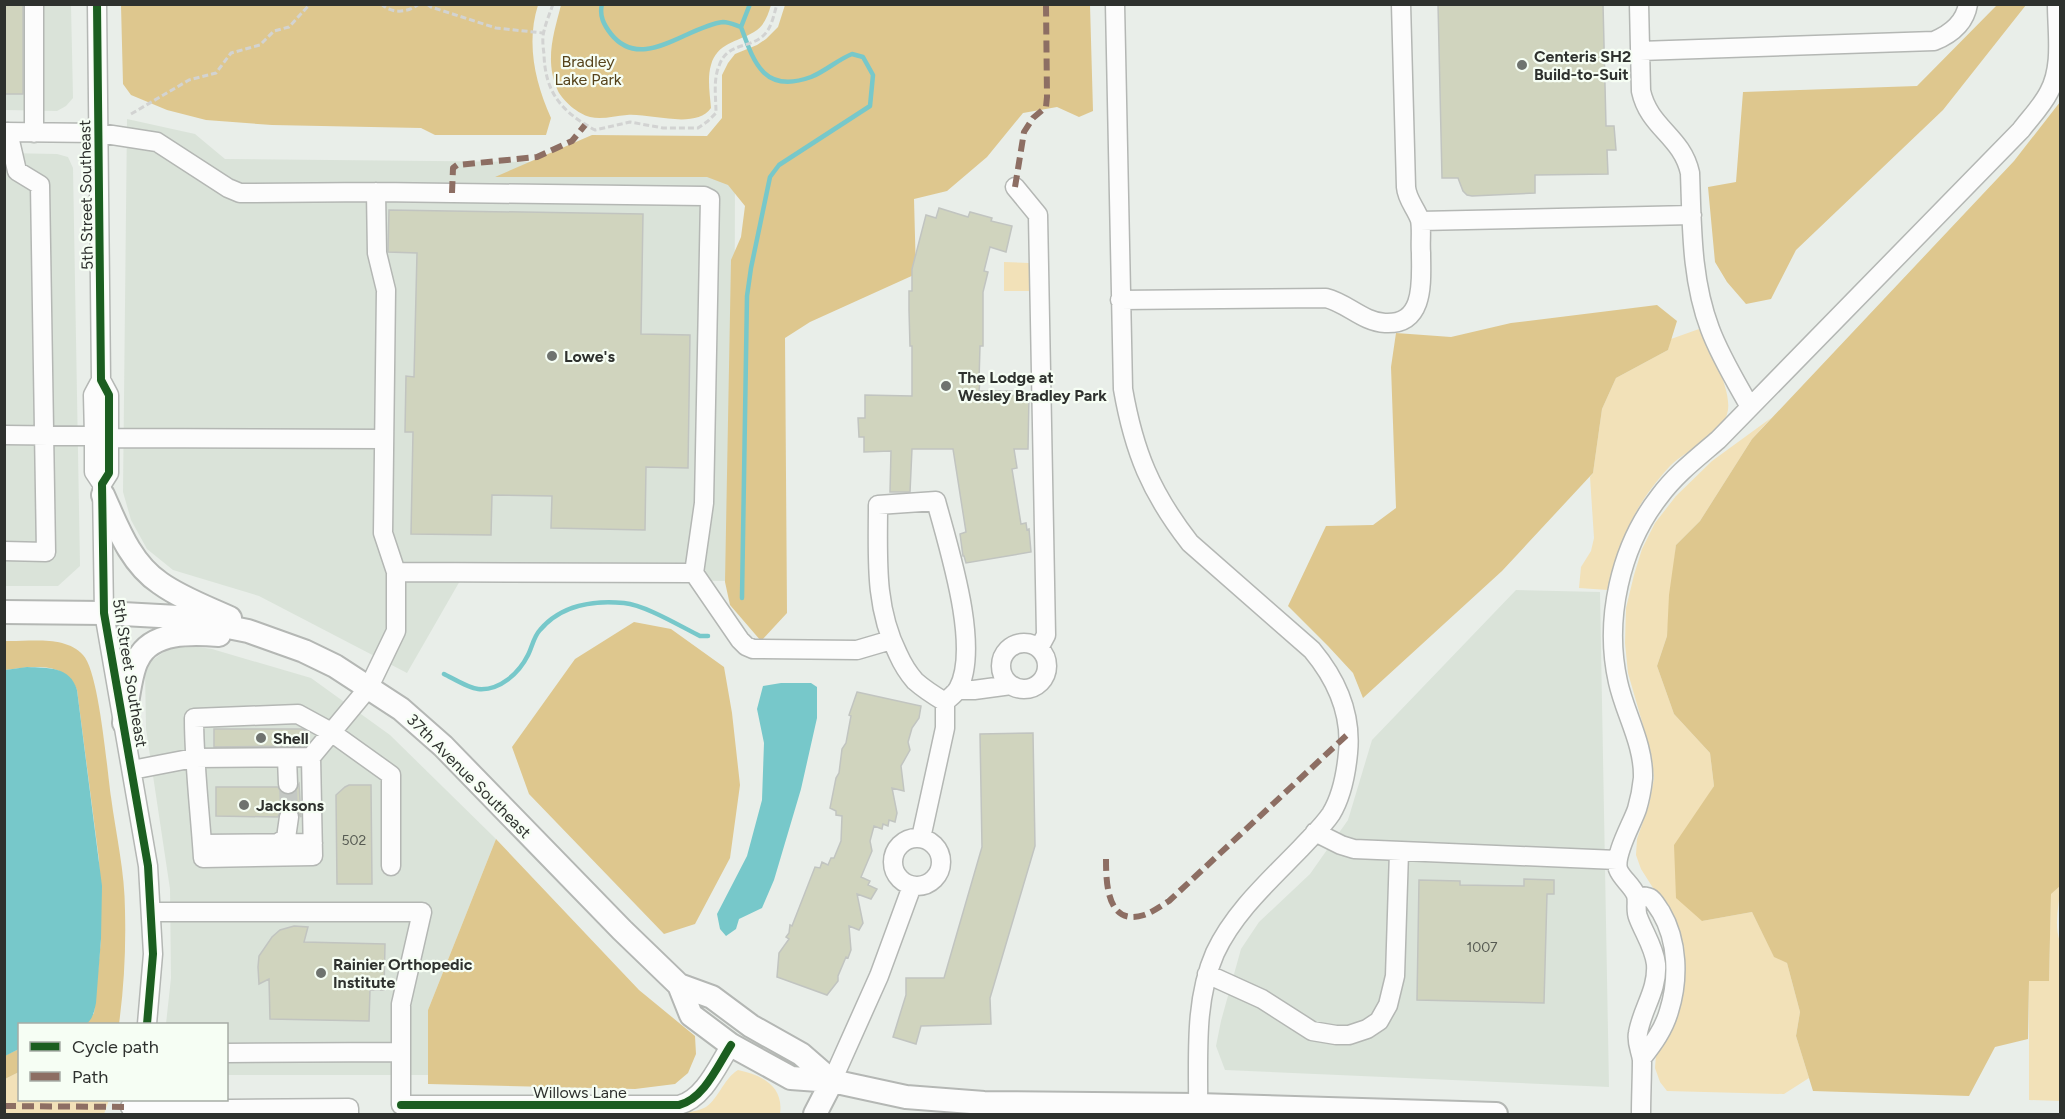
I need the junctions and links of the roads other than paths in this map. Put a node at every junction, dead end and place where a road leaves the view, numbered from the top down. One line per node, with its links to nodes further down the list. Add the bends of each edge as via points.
1 (34, 4): 10 (street)
2 (97, 4): 11 (street, 5th Street Southeast)
3 (1115, 4): 16 (street)
4 (1401, 4): 15 (street, via 1406,187)
5 (1639, 4): 8 (street)
6 (1968, 4): 8 (street, via 1960,23 1934,41)
7 (2057, 4): 17 (street, via 2058,63 2049,93 2021,130)
8 (1640, 51): 14 (street, via 1641,91 1647,112 1676,142 1687,160)
9 (6, 132): 10 (street); 19 (street, via 17,171 40,185)
10 (34, 133): 11 (street)
11 (99, 134): 13 (street, via 157,142 240,193); 20 (street, 5th Street Southeast, via 101,380 109,395)
12 (1015, 186): 30 (street, via 1038,215 1047,635)
13 (376, 192): 21 (street, via 376,253 386,290); 25 (street, via 710,199 704,503)
14 (1692, 215): 15 (street); 17 (street, via 1694,261 1703,309 1719,351)
15 (1420, 221): 16 (street, via 1422,292 1411,312 1395,323 1372,321 1326,298)
16 (1120, 300): 42 (street, via 1124,397 1135,443 1153,488 1190,543 1312,650 1339,688 1349,742 1343,785 1330,814)
17 (1750, 407): 48 (street, via 1657,498 1634,540 1621,575 1614,619 1614,662 1641,755 1643,778 1637,810)
18 (4, 435): 19 (street)
19 (45, 436): 20 (street); 23 (street, via 46,552)
20 (101, 437): 21 (street); 22 (street, 5th Street Southeast, via 109,473)
21 (384, 439): 24 (street, via 383,533)
22 (103, 489): 27 (street, 5th Street Southeast); 28 (main road, via 122,538 151,576 178,594)
23 (4, 551)
24 (396, 572): 25 (street); 32 (street, via 396,631)
25 (694, 573): 29 (street, via 740,640 753,649 857,650)
26 (4, 612): 27 (main road, 37th Avenue Southeast)
27 (104, 613): 28 (main road, 37th Avenue Southeast, via 178,617); 34 (street, 5th Street Southeast)
28 (274, 640): 32 (main road, 37th Avenue Southeast, via 324,661); 34 (main road, via 206,634 160,639 149,645 136,661)
29 (891, 640): 33 (street, via 914,680); 33 (street, via 880,602 878,506 936,501 966,631 963,676)
30 (1039, 648): 31 (street, via 1048,668 1042,681 1023,689); 31 (street, via 1018,644 1006,652 1002,673)
31 (1011, 685): 33 (street)
32 (369, 687): 35 (street); 53 (main road, 37th Avenue Southeast, via 443,746)
33 (951, 696): 43 (street)
34 (124, 723): 39 (street, 5th Street Southeast)
35 (331, 732): 36 (street); 37 (street, via 298,714 194,718); 49 (street, via 391,775)
36 (311, 757): 38 (street); 45 (street)
37 (194, 758): 38 (street); 39 (street); 46 (street)
38 (287, 758): 40 (street)
39 (132, 770): 51 (street, 5th Street Southeast, via 148,866)
40 (288, 784)
41 (289, 817): 44 (street, via 286,838)
42 (1315, 832): 47 (street, via 1354,849); 52 (street, via 1240,913)
43 (921, 838): 50 (street, via 905,841 894,853 892,862 897,877); 50 (street, via 935,845 941,867 927,885)
44 (278, 843): 45 (street); 46 (street)
45 (313, 843): 46 (street, via 313,856 203,858)
46 (202, 844)
47 (1399, 852): 48 (street); 52 (street, via 1395,976 1388,1005 1379,1021 1367,1029 1348,1035 1312,1031 1262,999)
48 (1617, 860): 69 (street, via 1636,896 1652,899 1663,915 1676,966 1669,1013 1660,1034 1642,1058)
49 (391, 867)
50 (912, 886): 58 (street, via 879,976)
51 (151, 912): 54 (street, 5th Street Southeast, via 153,954); 56 (street, via 422,912 401,1004)
52 (1207, 974): 62 (street, via 1200,1008)
53 (679, 985): 55 (main road, 37th Avenue Southeast, via 691,1015); 58 (main road, 37th Avenue Southeast, via 711,997 751,1026 801,1054)
54 (147, 1023)
55 (731, 1045): 58 (main road, 37th Avenue Southeast, via 792,1078); 61 (street, Willows Lane, via 702,1089 687,1103)
56 (401, 1052): 57 (street); 60 (street, Willows Lane, via 401,1105)
57 (228, 1053)
58 (832, 1082): 62 (main road, 37th Avenue Southeast, via 938,1101); 67 (main road)
59 (130, 1107): 64 (street)
60 (442, 1110): 61 (street, Willows Lane)
61 (532, 1110)
62 (1198, 1110): 63 (main road, 37th Avenue Southeast)
63 (1294, 1111): 65 (main road, 37th Avenue Southeast)
64 (272, 1112): 66 (street, via 349,1108)
65 (1361, 1112): 68 (main road, 37th Avenue Southeast)
66 (349, 1114)
67 (815, 1114)
68 (1496, 1114)
69 (1641, 1114)

